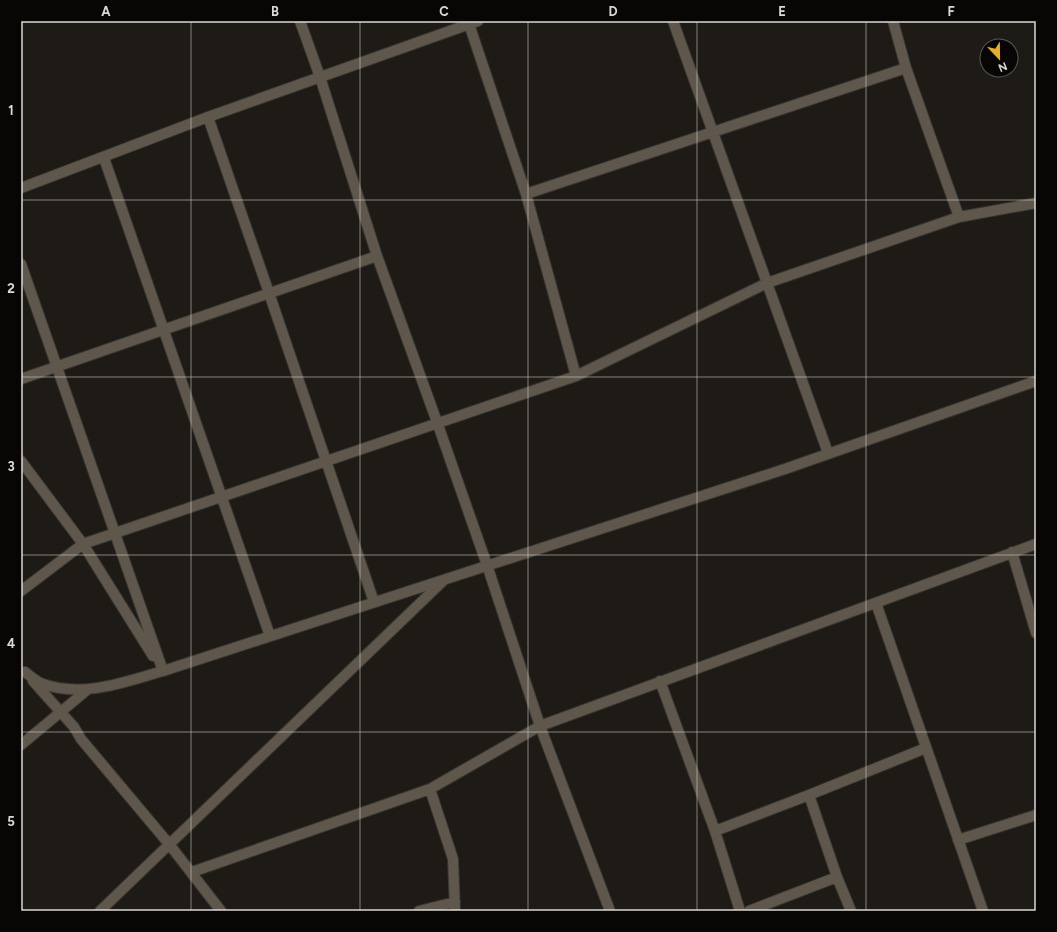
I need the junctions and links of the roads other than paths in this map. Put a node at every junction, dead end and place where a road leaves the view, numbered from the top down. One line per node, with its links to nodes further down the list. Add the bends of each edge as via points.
1 (300, 21): 6 (street)
2 (673, 21): 8 (street)
3 (893, 21): 5 (street)
4 (474, 23): 6 (street); 11 (street)
5 (906, 68): 8 (street); 13 (street)
6 (320, 76): 7 (street); 14 (street)
7 (208, 117): 9 (street); 17 (street)
8 (713, 131): 11 (street); 16 (street)
9 (104, 158): 10 (street); 18 (street)
10 (21, 188)
11 (526, 194): 20 (street)
12 (1036, 203): 13 (street)
13 (959, 217): 16 (street)
14 (377, 256): 17 (street); 23 (street)
15 (21, 264): 19 (street)
16 (767, 283): 20 (street); 24 (street)
17 (270, 293): 18 (street); 25 (street)
18 (164, 330): 19 (street); 27 (street)
19 (57, 367): 21 (street); 28 (street)
20 (576, 376): 23 (street)
21 (21, 379)
22 (1036, 381): 24 (street)
23 (437, 422): 25 (street); 32 (street)
24 (828, 454): 32 (street)
25 (326, 460): 27 (street); 35 (street)
26 (21, 461): 29 (street)
27 (222, 496): 28 (street); 38 (street)
28 (115, 533): 29 (street); 40 (street)
29 (83, 544): 34 (street); 40 (street)
30 (1036, 544): 31 (street)
31 (1012, 552): 36 (street); 37 (street)
32 (487, 565): 33 (street); 44 (street)
33 (445, 579): 35 (street); 52 (street)
34 (21, 591)
35 (374, 602): 38 (street)
36 (876, 603): 41 (street); 46 (street)
37 (1036, 633)
38 (270, 636): 40 (street)
39 (23, 670): 42 (street, via 42,684 64,689); 43 (street)
40 (163, 671): 42 (street)
41 (660, 681): 44 (street); 50 (street)
42 (87, 690): 43 (street)
43 (60, 712): 45 (street); 52 (street)
44 (540, 726): 47 (street); 59 (street)
45 (21, 746)
46 (926, 748): 48 (street); 51 (street)
47 (430, 789): 53 (street); 55 (street, via 453,859)
48 (809, 795): 50 (street); 54 (street)
49 (1036, 814): 51 (street)
50 (715, 831): 60 (street)
51 (958, 840): 63 (street)
52 (169, 844): 53 (street); 56 (street)
53 (192, 872): 57 (street)
54 (837, 877): 61 (street); 62 (street)
55 (455, 906): 58 (street)
56 (100, 911)
57 (221, 911)
58 (419, 911)
59 (610, 911)
60 (740, 911)
61 (749, 911)
62 (850, 911)
63 (983, 911)

